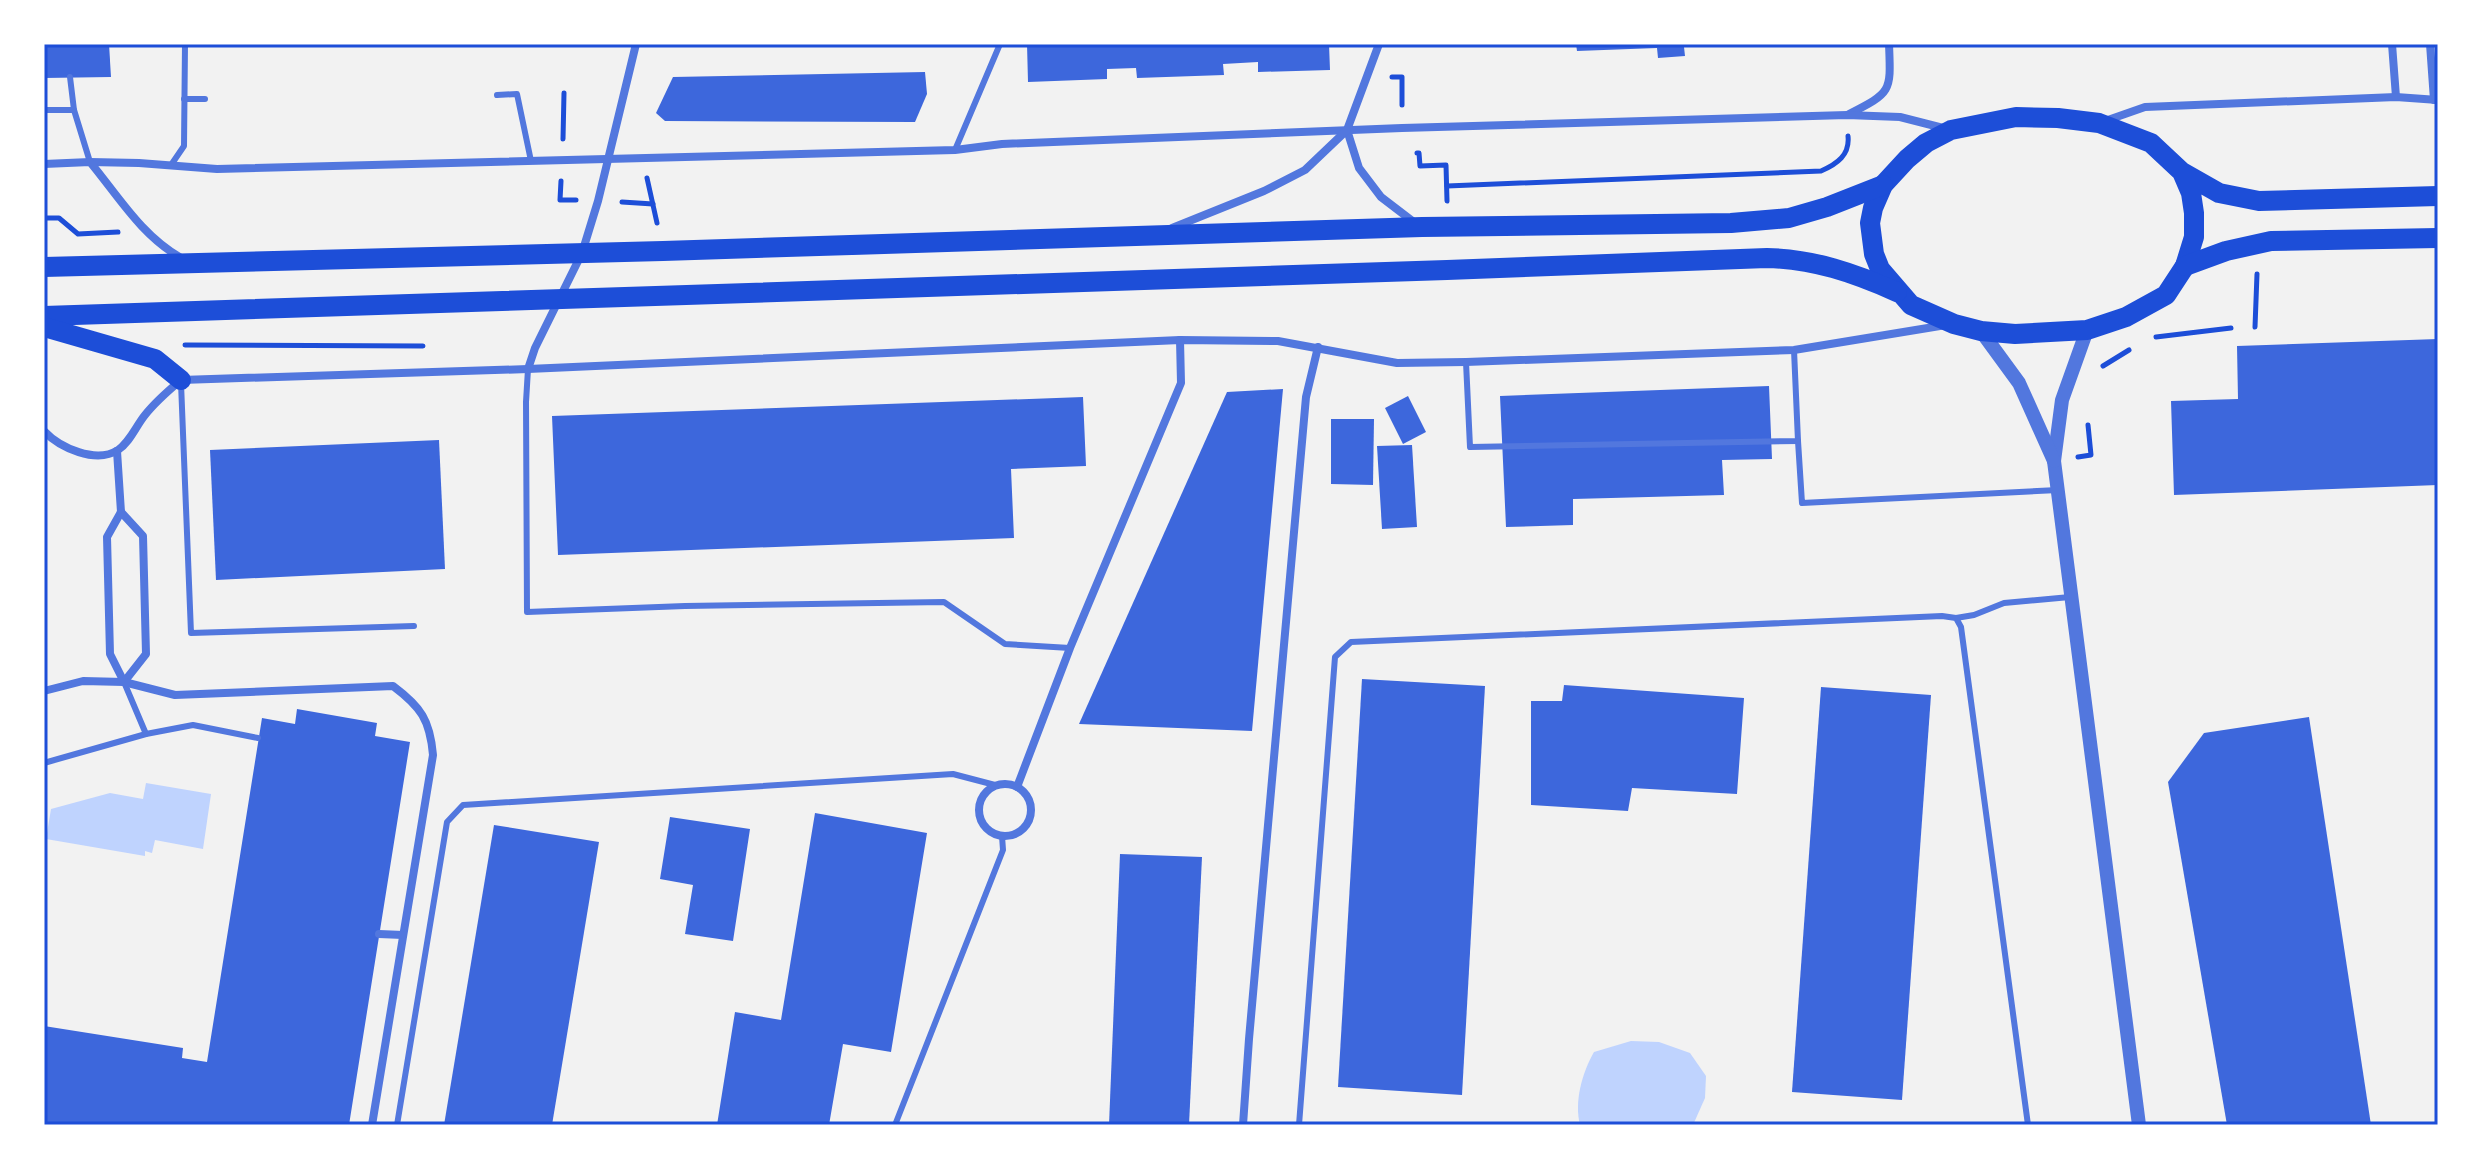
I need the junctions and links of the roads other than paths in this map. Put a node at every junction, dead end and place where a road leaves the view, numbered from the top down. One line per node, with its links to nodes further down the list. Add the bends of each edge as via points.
1 (185, 44): 11 (lane)
2 (636, 44): 21 (street)
3 (1000, 44): 20 (lane)
4 (1379, 44): 18 (street)
5 (1889, 44): 16 (street, via 1888,86 1880,98)
6 (2392, 44): 10 (street)
7 (2430, 44): 13 (street)
8 (70, 77): 15 (lane)
9 (497, 95): 22 (lane, via 517,94)
10 (2396, 97): 13 (street); 17 (street, via 2145,107)
11 (184, 99): 12 (lane); 25 (lane, via 184,146)
12 (205, 99)
13 (2436, 100)
14 (44, 110): 15 (lane)
15 (74, 110): 23 (lane)
16 (1847, 115): 18 (street); 19 (street, via 1900,117)
17 (2099, 123): 19 (main road, via 2016,117); 26 (main road, via 2151,143)
18 (1347, 130): 20 (street); 29 (street, via 1359,168 1381,197); 30 (street, via 1305,170)
19 (1951, 130): 27 (main road, via 1926,143)
20 (955, 150): 21 (street)
21 (607, 159): 22 (street); 32 (street)
22 (531, 161): 25 (street, via 217,169)
23 (90, 162): 24 (street); 25 (street); 33 (street, via 143,231)
24 (44, 164)
25 (171, 165)
26 (2182, 172): 28 (main road, via 2219,193 2259,201); 34 (main road, via 2194,213 2194,237)
27 (1883, 185): 29 (main road, via 1789,218); 36 (main road, via 1873,208 1871,236 1880,269)
28 (2438, 196)
29 (1422, 227): 30 (main road)
30 (1154, 235): 32 (main road)
31 (2438, 238): 34 (main road, via 2271,241)
32 (582, 253): 33 (main road); 37 (street)
33 (188, 263): 35 (main road)
34 (2185, 266): 41 (main road, via 2166,295)
35 (44, 267)
36 (1897, 292): 37 (main road, via 1814,262 1767,258); 39 (main road, via 1911,305)
37 (558, 300): 38 (main road); 47 (street)
38 (44, 316)
39 (1954, 324): 42 (main road); 45 (street)
40 (44, 327): 48 (main road, via 155,359)
41 (2087, 330): 42 (main road); 52 (street, via 2062,400)
42 (1981, 331): 52 (street, via 2019,383)
43 (1180, 340): 44 (street); 47 (street); 58 (street, via 1181,383)
44 (1318, 347): 46 (street, via 1397,363); 72 (street, via 1306,397)
45 (1794, 350): 46 (street); 50 (lane)
46 (1466, 362): 50 (lane, via 1470,447)
47 (528, 369): 48 (street); 58 (lane, via 527,612 944,602 1005,644)
48 (181, 380): 51 (street, via 160,397); 57 (lane, via 191,633)
49 (44, 431): 51 (street, via 76,451)
50 (1798, 441): 53 (lane, via 1802,503)
51 (117, 451): 54 (street)
52 (2054, 461): 53 (street)
53 (2058, 490): 55 (street)
54 (121, 512): 59 (street, via 107,537 110,654); 59 (street, via 143,536 146,641 146,654)
55 (2071, 597): 56 (lane, via 2004,603); 75 (street)
56 (1956, 618): 73 (lane, via 1351,642 1335,657); 74 (lane)
57 (414, 626)
58 (1070, 648): 65 (street)
59 (124, 682): 60 (street, via 83,681); 61 (lane); 68 (street, via 175,695 393,686 412,700 431,732 433,755)
60 (44, 691)
61 (146, 734): 62 (lane, via 193,725); 63 (lane)
62 (258, 738)
63 (44, 763)
64 (995, 785): 65 (street); 66 (street, via 982,797 979,815 989,830); 70 (lane, via 953,774 463,805 447,822)
65 (1017, 787): 66 (street, via 1029,800 1031,817 1020,832)
66 (1002, 836): 71 (lane, via 1003,850)
67 (379, 934): 68 (street)
68 (403, 935): 69 (street)
69 (372, 1125)
70 (397, 1125)
71 (895, 1125)
72 (1243, 1125)
73 (1299, 1125)
74 (2028, 1125)
75 (2139, 1125)

